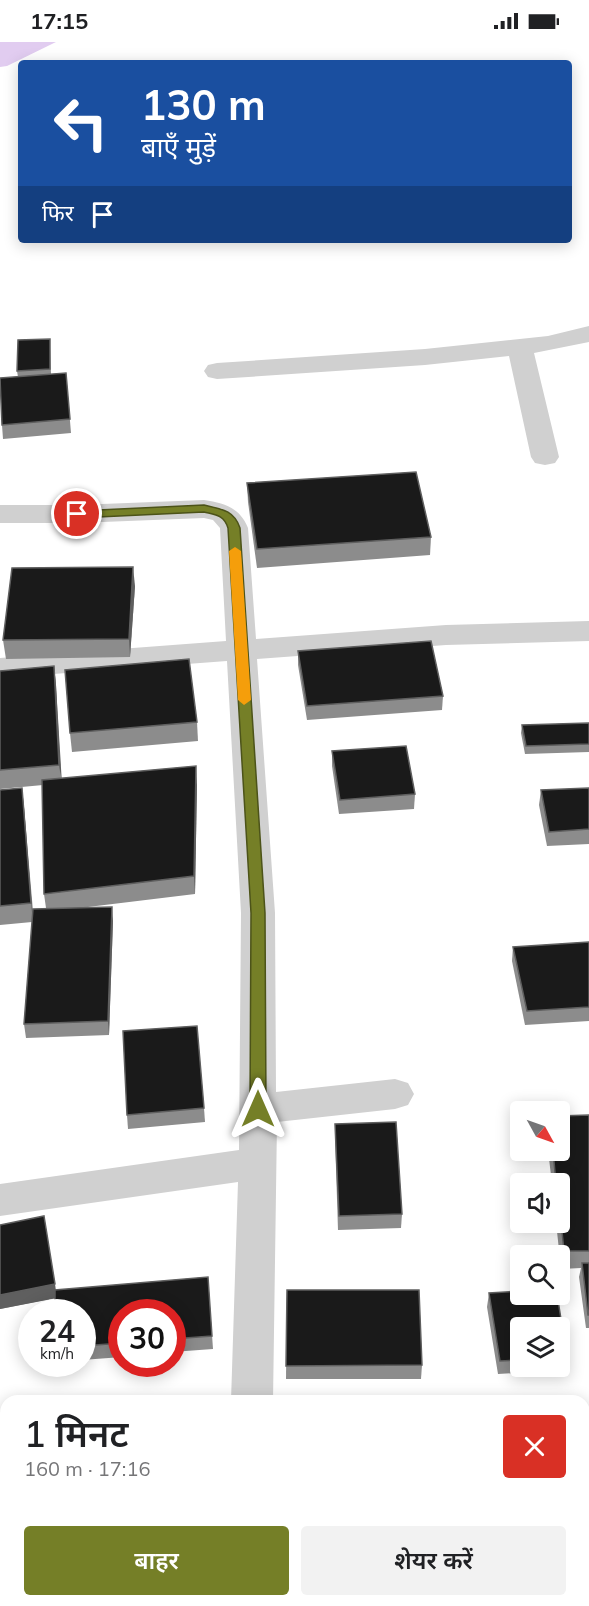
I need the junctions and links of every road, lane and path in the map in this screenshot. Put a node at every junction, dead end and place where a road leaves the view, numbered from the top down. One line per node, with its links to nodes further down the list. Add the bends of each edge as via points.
1 (589, 334): 2 (street)
2 (520, 348): 3 (street); 4 (street)
3 (218, 372)
4 (545, 457)
5 (0, 514): 7 (street, via 204,509 224,513 234,528)
6 (589, 631): 7 (street, via 446,635)
7 (241, 650): 8 (street); 10 (street, via 258,913)
8 (0, 668)
9 (395, 1094): 10 (street)
10 (258, 1109): 11 (street)
11 (258, 1163): 12 (street); 13 (street)
12 (0, 1200)
13 (252, 1395)

